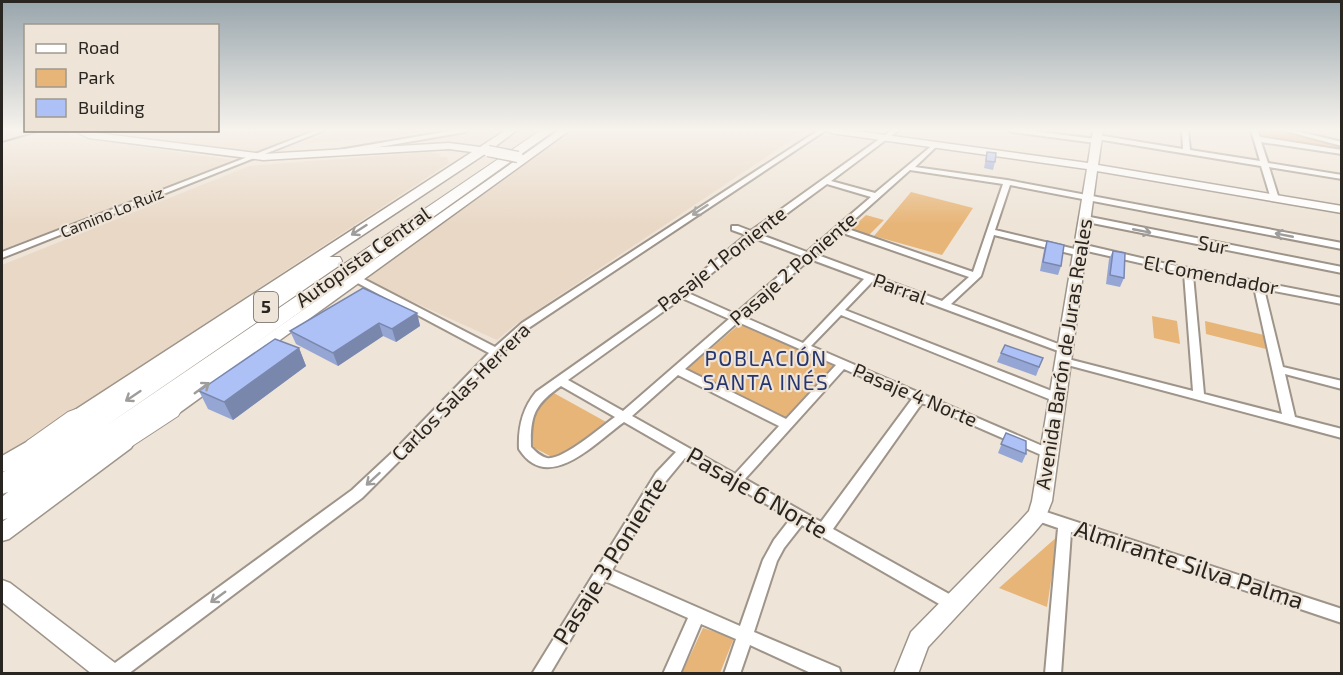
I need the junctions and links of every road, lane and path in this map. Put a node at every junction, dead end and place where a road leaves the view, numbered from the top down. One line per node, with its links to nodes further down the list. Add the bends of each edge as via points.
1 (241, 162): 31 (street, Camino Lo Ruiz)
2 (456, 162): 15 (main road)
3 (464, 162): 15 (main road)
4 (484, 162): 67 (highway, Autopista Central / 5, one-way to 67)
5 (504, 162): 68 (highway, Autopista Central / 5)
6 (515, 162): 36 (main road)
7 (774, 162): 46 (street, Carlos Salas Herrera, one-way to 46, via 537,317)
8 (851, 162): 18 (street, Pasaje 1 Poniente)
9 (916, 162): 16 (street, Pasaje 2 Poniente)
10 (1058, 162): 14 (main road)
11 (1093, 162): 14 (main road, Avenida Barón de Juras Reales)
12 (1248, 162): 13 (street)
13 (1264, 164): 17 (street); 22 (street)
14 (1092, 166): 21 (main road, Avenida Barón de Juras Reales); 22 (main road)
15 (454, 167): 57 (main road, one-way to 57)
16 (909, 168): 19 (street); 20 (street, Pasaje 2 Poniente)
17 (1341, 177)
18 (824, 181): 20 (street); 28 (street, Pasaje 1 Poniente)
19 (1007, 182): 21 (street); 27 (street)
20 (876, 196): 26 (street, Pasaje 2 Poniente)
21 (1088, 198): 24 (main road, Avenida Barón de Juras Reales); 29 (street, one-way to 21)
22 (1275, 199): 23 (main road)
23 (1341, 210)
24 (1084, 219): 30 (main road, Avenida Barón de Juras Reales); 34 (street, Sur, one-way to 34)
25 (735, 228): 28 (street, Parral)
26 (839, 229): 32 (street, Pasaje 2 Poniente); 35 (street)
27 (991, 232): 30 (street, El Comendador); 35 (street)
28 (753, 234): 32 (street, Parral); 39 (street, Pasaje 1 Poniente)
29 (1341, 246)
30 (1080, 250): 33 (street, El Comendador); 47 (main road, Avenida Barón de Juras Reales)
31 (2, 255)
32 (809, 255): 37 (street, Parral); 44 (street, Pasaje 2 Poniente)
33 (1188, 270): 38 (street, El Comendador); 54 (street)
34 (1341, 270)
35 (976, 276): 41 (street)
36 (356, 278): 46 (street); 56 (main road, one-way to 36)
37 (870, 278): 41 (street, Parral); 42 (street)
38 (1258, 284): 40 (street, El Comendador); 49 (street)
39 (681, 294): 44 (street, Pasaje 4 Norte); 51 (street, Pasaje 1 Poniente)
40 (1339, 301): 43 (street)
41 (944, 305): 47 (street, Parral)
42 (839, 311): 45 (street); 55 (street)
43 (1341, 312)
44 (737, 318): 45 (street, Pasaje 4 Norte); 50 (street, Pasaje 2 Poniente)
45 (805, 347): 48 (street, Pasaje 4 Norte)
46 (496, 352): 81 (street, Carlos Salas Herrera, one-way to 81, via 357,494)
47 (1065, 356): 54 (street, Parral); 55 (main road, Avenida Barón de Juras Reales)
48 (843, 364): 53 (street, Pasaje 4 Norte); 60 (street)
49 (1278, 369): 52 (street); 59 (street)
50 (677, 370): 58 (street, Pasaje 2 Poniente); 60 (street)
51 (561, 381): 58 (street, Pasaje 6 Norte); 58 (street, Pasaje 1 Poniente, via 536,400 524,432 525,449 536,460 551,463 572,457)
52 (1341, 385)
53 (920, 397): 63 (street, Pasaje 4 Norte); 73 (street)
54 (1199, 397): 59 (street, Parral)
55 (1058, 398): 63 (main road, Avenida Barón de Juras Reales)
56 (170, 411): 71 (highway); 74 (main road)
57 (76, 417): 64 (main road); 65 (highway)
58 (624, 417): 62 (street, Pasaje 6 Norte)
59 (1290, 421): 61 (street, Parral)
60 (787, 425): 66 (street)
61 (1341, 434)
62 (684, 451): 66 (street, Pasaje 6 Norte); 75 (street, Pasaje 3 Poniente, via 661,477)
63 (1050, 454): 69 (main road, Avenida Barón de Juras Reales)
64 (2, 465)
65 (2, 472)
66 (736, 481): 70 (street, Pasaje 6 Norte)
67 (2, 485)
68 (2, 510)
69 (1037, 515): 72 (street, Almirante Silva Palma); 77 (main road, Avenida Barón de Juras Reales)
70 (800, 517): 73 (street, Pasaje 6 Norte); 80 (street, via 775,550)
71 (2, 519)
72 (1065, 524): 79 (street, Almirante Silva Palma); 87 (street)
73 (823, 531): 77 (street, Pasaje 6 Norte)
74 (2, 533)
75 (603, 573): 78 (street); 82 (street, Pasaje 3 Poniente)
76 (2, 590): 81 (main road)
77 (953, 604): 86 (main road, Avenida Barón de Juras Reales, via 919,640)
78 (698, 614): 80 (street); 83 (street)
79 (1341, 616)
80 (746, 635): 84 (street); 85 (street)
81 (113, 674)
82 (540, 674)
83 (671, 674)
84 (732, 674)
85 (833, 674)
86 (906, 674)
87 (1053, 674)

